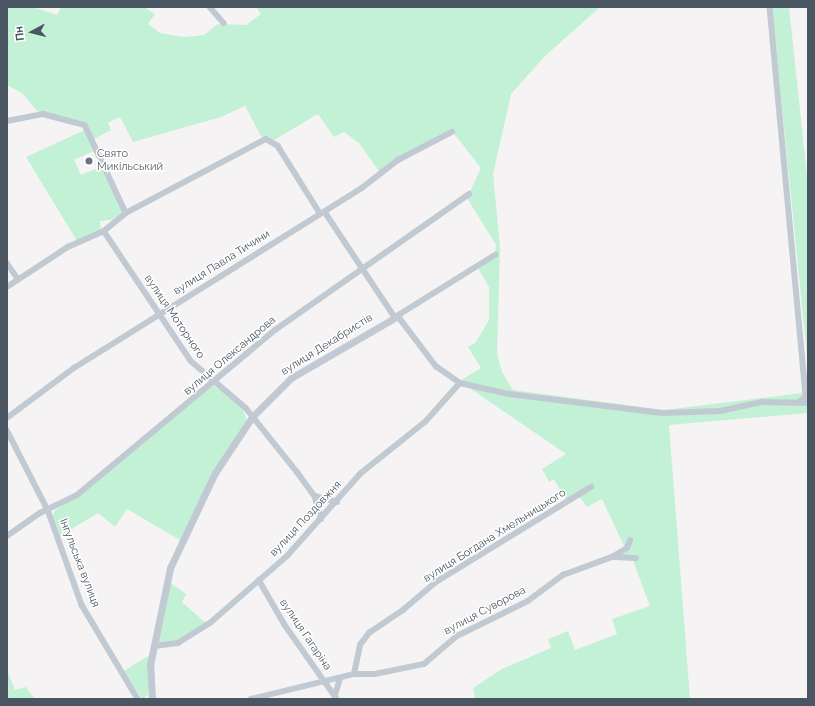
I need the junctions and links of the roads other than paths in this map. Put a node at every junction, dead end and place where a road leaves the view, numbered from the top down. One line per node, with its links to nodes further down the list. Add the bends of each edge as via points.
1 (210, 7): 3 (street)
2 (770, 7): 19 (street)
3 (224, 23)
4 (7, 121): 8 (street, via 43,114 85,125)
5 (452, 132): 7 (street, вулиця Павла Тичини, via 398,160 373,181)
6 (469, 194): 12 (street, вулиця Олександрова)
7 (322, 212): 8 (street, via 278,146 266,139); 12 (street); 15 (street, вулиця Павла Тичини)
8 (126, 213): 9 (street)
9 (104, 231): 13 (street, via 68,247); 15 (street, вулиця Моторного)
10 (496, 255): 16 (street, вулиця Декабристів)
11 (7, 263): 13 (street)
12 (362, 267): 16 (street); 17 (street, вулиця Олександрова)
13 (18, 279): 14 (street)
14 (7, 287)
15 (160, 314): 17 (street, вулиця Моторного, via 191,361); 21 (street, вулиця Павла Тичини, via 28,399)
16 (396, 316): 18 (street, via 436,366); 20 (street, вулиця Декабристів, via 291,378)
17 (213, 382): 20 (street, вулиця Моторного, via 242,404); 26 (street, вулиця Олександрова, via 82,492)
18 (460, 383): 19 (street, via 509,394 662,414 720,411 762,402); 25 (street, вулиця Поздовжня, via 426,422 368,467)
19 (807, 401)
20 (252, 417): 24 (street, вулиця Моторного); 33 (street, вулиця Декабристів, via 206,488 173,559)
21 (7, 418)
22 (7, 430): 26 (street, Інгульська вулиця)
23 (591, 487): 34 (street, вулиця Богдана Хмельницького, via 436,582 403,610 369,633 360,645)
24 (315, 496): 25 (street); 27 (street, вулиця Моторного)
25 (337, 502): 27 (street, вулиця Поздовжня)
26 (48, 510): 28 (street, вулиця Олександрова); 38 (street, Інгульська вулиця, via 82,605)
27 (321, 519): 32 (street, вулиця Поздовжня)
28 (7, 536)
29 (630, 541): 30 (street, вулиця Суворова, via 627,548)
30 (612, 557): 31 (street, вулиця Суворова); 34 (street, вулиця Суворова, via 586,564 552,581 528,601 456,636 424,664 375,674)
31 (636, 558)
32 (259, 580): 33 (street, вулиця Поздовжня, via 194,635 178,643); 36 (street, вулиця Гагаріна, via 284,626)
33 (154, 646): 39 (street, вулиця Декабристів, via 149,680)
34 (354, 674): 35 (street, вулиця Суворова)
35 (340, 679): 36 (street, вулиця Суворова); 37 (street)
36 (326, 683): 37 (street, вулиця Гагаріна); 40 (street, вулиця Суворова, via 281,689)
37 (336, 697)
38 (138, 699)
39 (152, 699)
40 (251, 699)

